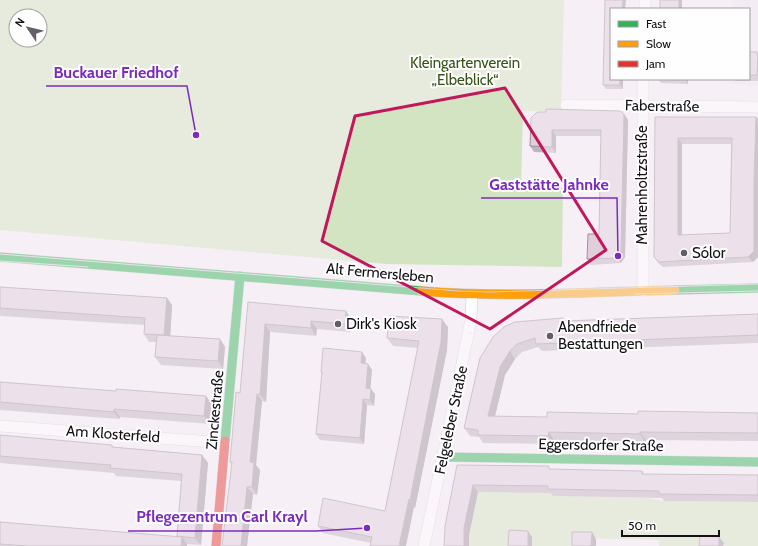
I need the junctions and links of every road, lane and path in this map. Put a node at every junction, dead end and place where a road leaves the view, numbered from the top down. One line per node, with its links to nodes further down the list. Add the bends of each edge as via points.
1 (643, 80): 3 (street, Mahrenholtzstraße)
2 (566, 105): 3 (street, Faberstraße)
3 (642, 106): 4 (street, Faberstraße); 8 (street, Mahrenholtzstraße)
4 (758, 107)
5 (0, 257): 6 (main road, Alt Fermersleben)
6 (240, 276): 9 (main road, Alt Fermersleben); 11 (main road, Zinckestraße)
7 (758, 288): 8 (main road, Alt Fermersleben)
8 (642, 291): 9 (main road, Alt Fermersleben)
9 (472, 294): 12 (street, Felgeleber Straße, via 471,321)
10 (0, 426): 11 (street, Am Klosterfeld)
11 (226, 443): 14 (main road, Zinckestraße)
12 (443, 457): 13 (main road, Eggersdorfer Straße); 15 (street, Felgeleber Straße)
13 (758, 462)
14 (216, 546)
15 (424, 546)

